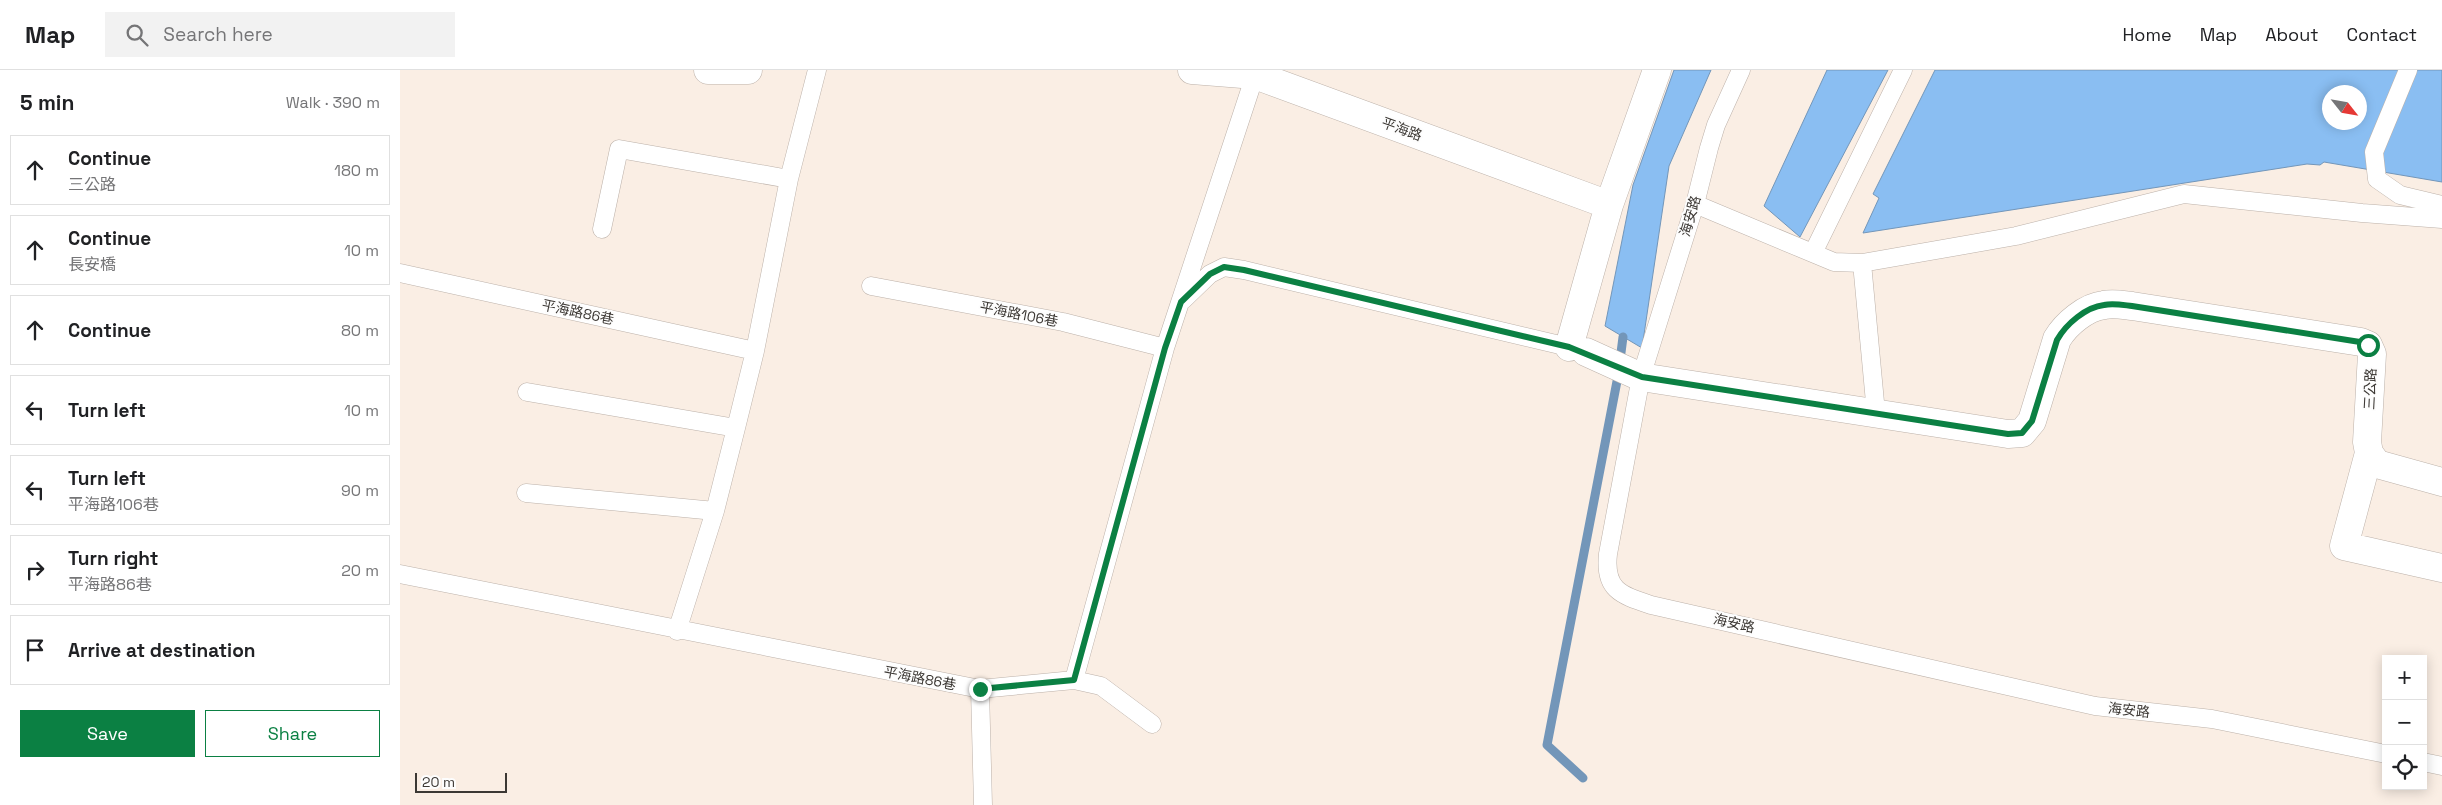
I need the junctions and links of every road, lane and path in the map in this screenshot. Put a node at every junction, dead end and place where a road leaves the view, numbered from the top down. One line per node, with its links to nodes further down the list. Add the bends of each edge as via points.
1 (708, 70): 2 (street)
2 (748, 70)
3 (817, 70): 10 (lane)
4 (1192, 70): 9 (street, 平海路)
5 (1657, 70): 12 (street)
6 (1741, 70): 11 (lane, 海安路, via 1716,125)
7 (1903, 70): 16 (lane)
8 (2408, 70): 13 (lane, via 2374,152 2377,179 2400,195)
9 (1255, 76): 12 (street, 平海路); 20 (lane)
10 (789, 180): 15 (lane, via 619,149); 23 (lane)
11 (1694, 204): 16 (lane); 24 (lane, 海安路)
12 (1609, 205): 22 (street)
13 (2442, 205)
14 (2442, 219): 17 (lane, via 2184,194 2016,236)
15 (602, 228)
16 (1813, 253): 17 (lane, via 1834,262)
17 (1862, 263): 26 (lane)
18 (400, 273): 23 (lane, 平海路86巷)
19 (871, 286): 21 (lane, 平海路106巷, via 1063,322)
20 (1181, 302): 21 (lane); 22 (lane, via 1210,274 1224,267)
21 (1165, 348): 35 (lane)
22 (1577, 350): 24 (street, 三公路)
23 (755, 351): 27 (lane)
24 (1634, 374): 26 (street, 三公路); 38 (lane, 海安路, via 1606,572 1614,587 1633,599 2095,706 2212,719)
25 (527, 392): 27 (lane)
26 (1876, 413): 28 (street, 三公路, via 2008,434 2022,433 2032,421 2057,340 2064,329 2090,308 2104,304 2132,306 2368,345 2372,354)
27 (736, 428): 31 (lane)
28 (2369, 453): 29 (street, via 2377,464); 32 (street, 三公路, via 2344,546)
29 (2442, 482)
30 (526, 493): 31 (lane)
31 (715, 511): 34 (lane)
32 (2442, 568)
33 (400, 574): 34 (lane, 平海路86巷)
34 (677, 630): 36 (lane, 平海路86巷)
35 (1074, 680): 36 (lane, 平海路86巷); 37 (lane, 平海路86巷, via 1101,686)
36 (980, 689): 41 (lane)
37 (1152, 724)
38 (2382, 753)
39 (2427, 763): 40 (lane)
40 (2442, 766)
41 (983, 805)

